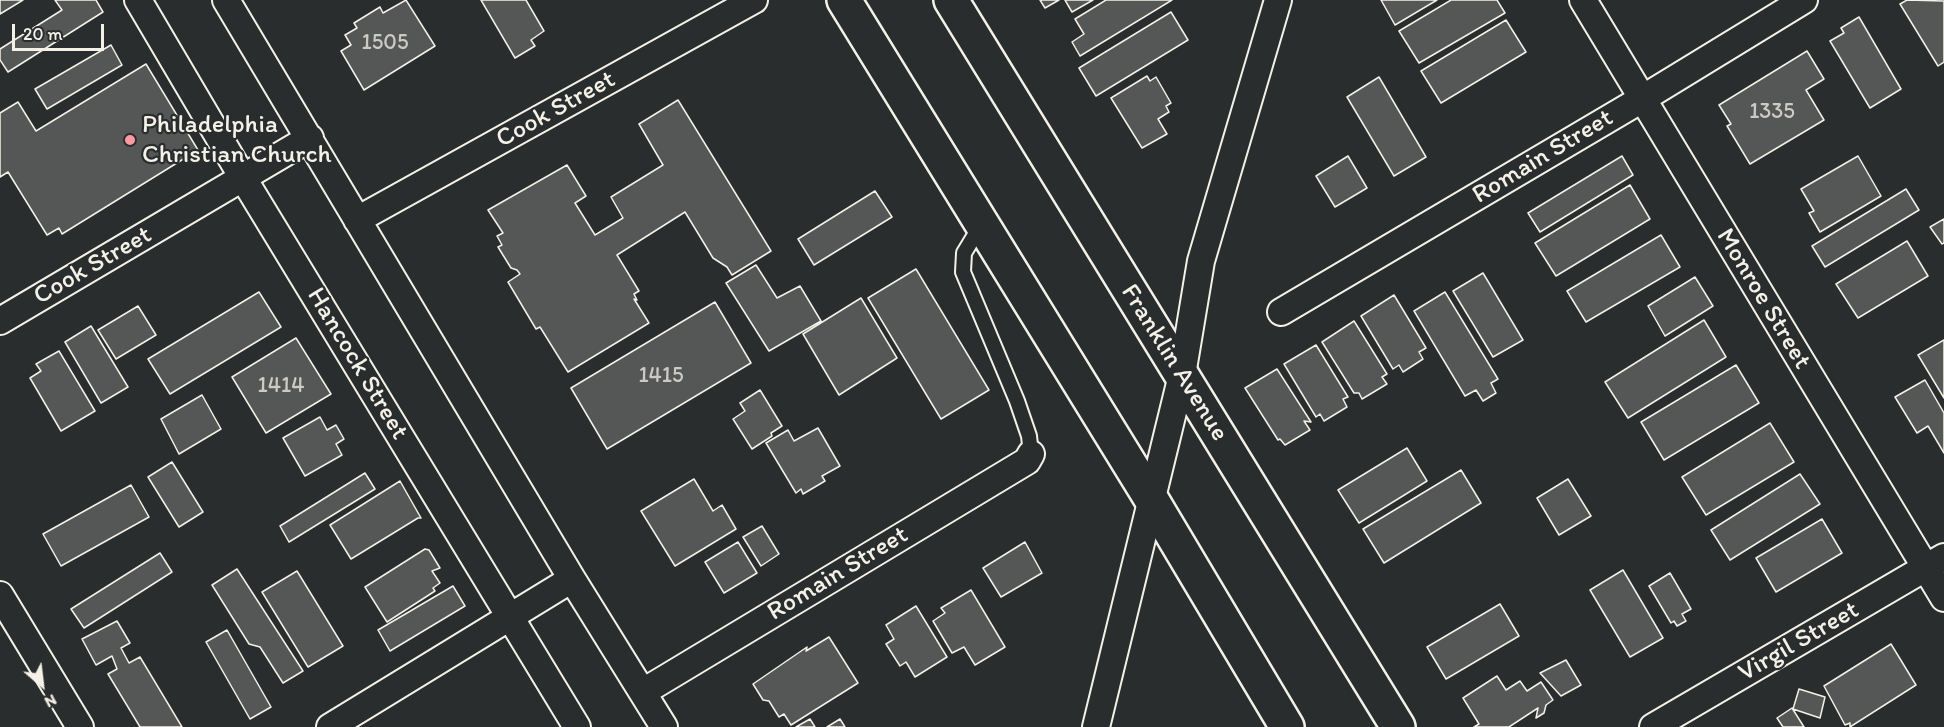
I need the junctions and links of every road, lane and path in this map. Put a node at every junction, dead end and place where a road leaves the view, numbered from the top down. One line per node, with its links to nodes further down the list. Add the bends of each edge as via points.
1 (138, 0): 11 (street, Hancock Street)
2 (226, 0): 10 (street)
3 (754, 0): 12 (street, Cook Street)
4 (844, 0): 13 (main road)
5 (951, 0): 16 (main road, Franklin Avenue)
6 (1278, 0): 16 (street, via 1202,261)
7 (1583, 0): 9 (street, Monroe Street)
8 (1804, 0): 9 (street, Romain Street)
9 (1642, 99): 14 (street, Romain Street); 19 (street, Monroe Street)
10 (310, 138): 11 (street, Cook Street); 12 (street)
11 (243, 178): 15 (street, Cook Street); 23 (street, Hancock Street)
12 (357, 220): 20 (street)
13 (982, 223): 17 (lane, via 964,254 963,272 1017,401); 18 (main road)
14 (1281, 312)
15 (0, 321)
16 (1182, 375): 18 (street); 31 (main road, Franklin Avenue)
17 (1031, 454): 24 (street, Romain Street, via 1027,460)
18 (1150, 497): 29 (street); 30 (main road)
19 (1935, 562): 22 (street, Monroe Street); 32 (street, Virgil Street)
20 (572, 579): 23 (street); 24 (street)
21 (0, 595): 25 (street)
22 (1944, 598)
23 (510, 616): 26 (street); 27 (street, Hancock Street)
24 (643, 692): 28 (street)
25 (80, 727)
26 (330, 727)
27 (577, 727)
28 (664, 727)
29 (1096, 727)
30 (1287, 727)
31 (1398, 727)
32 (1653, 727)

